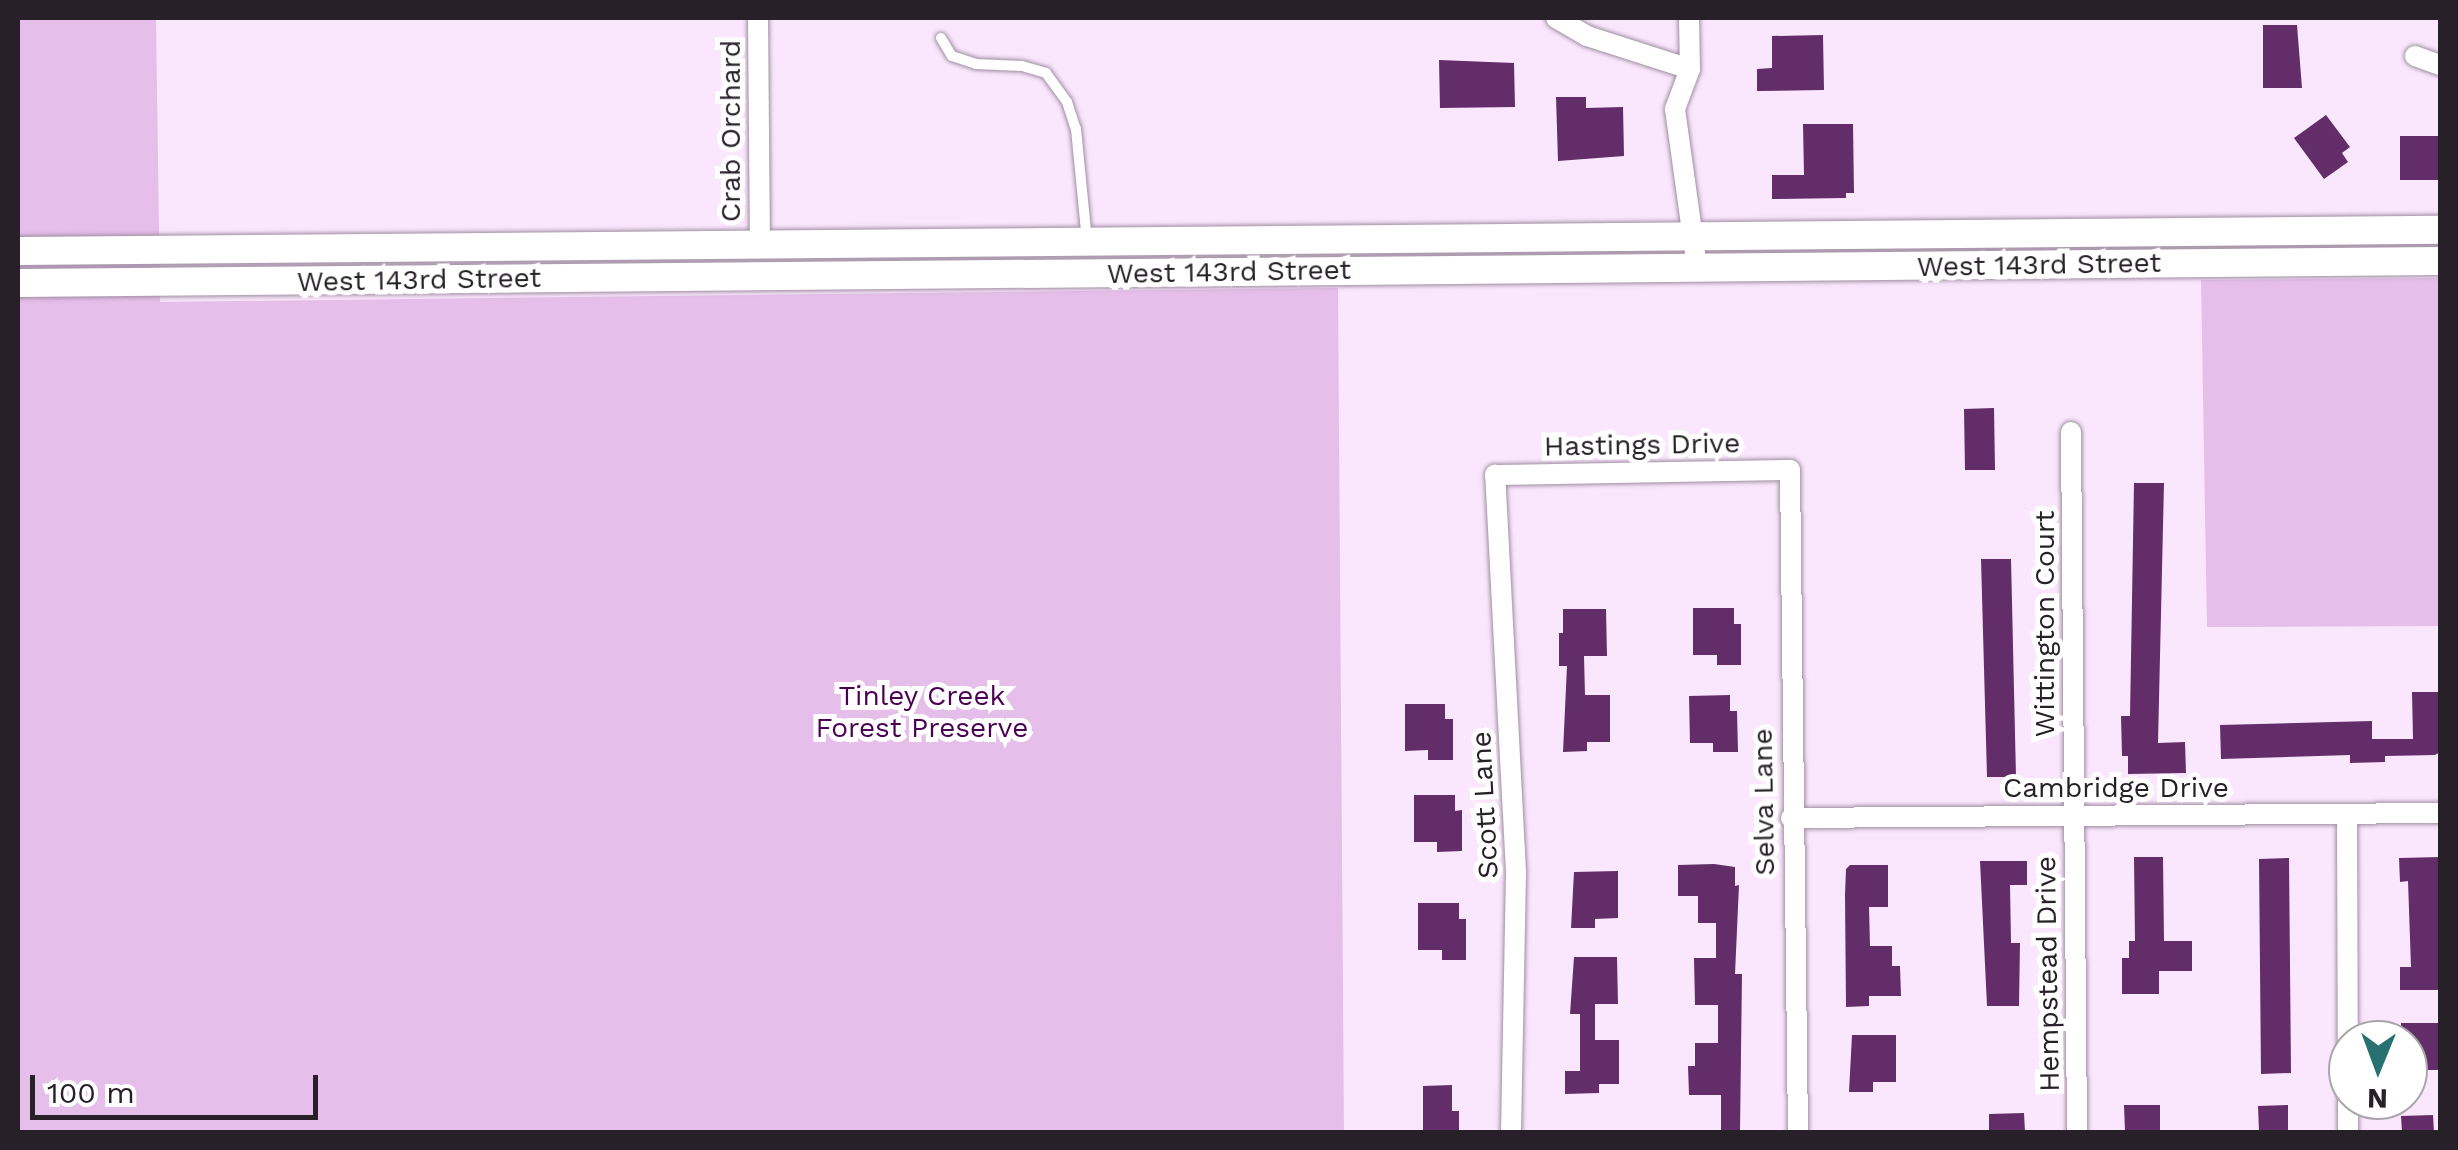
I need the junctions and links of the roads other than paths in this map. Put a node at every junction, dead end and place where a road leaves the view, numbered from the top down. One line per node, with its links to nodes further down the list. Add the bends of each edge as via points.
1 (758, 18): 11 (street, Crab Orchard)
2 (1556, 18): 7 (street, via 1587,36)
3 (1689, 18): 7 (street)
4 (941, 38): 10 (lane, via 952,56 1046,74 1067,102 1076,128)
5 (2415, 56): 6 (street)
6 (2440, 65)
7 (1690, 69): 9 (street, via 1675,109)
8 (2440, 230): 9 (main road, West 143rd Street)
9 (1692, 236): 10 (main road, West 143rd Street); 14 (street)
10 (1087, 242): 11 (main road, West 143rd Street)
11 (760, 244): 12 (main road, West 143rd Street)
12 (18, 250)
13 (2440, 261): 14 (main road, West 143rd Street)
14 (1696, 268): 15 (main road, West 143rd Street)
15 (18, 283)
16 (2071, 432): 21 (street, Wittington Court)
17 (1790, 470): 18 (street, Hastings Drive); 22 (street, Selva Lane)
18 (1495, 474): 23 (street, Scott Lane, via 1516,872)
19 (2440, 813): 20 (street, Cambridge Drive)
20 (2347, 814): 21 (street, Cambridge Drive); 26 (street)
21 (2074, 816): 22 (street, Cambridge Drive); 25 (street, Hempstead Drive)
22 (1791, 818): 24 (street, Selva Lane)
23 (1511, 1132)
24 (1798, 1132)
25 (2077, 1132)
26 (2348, 1132)

